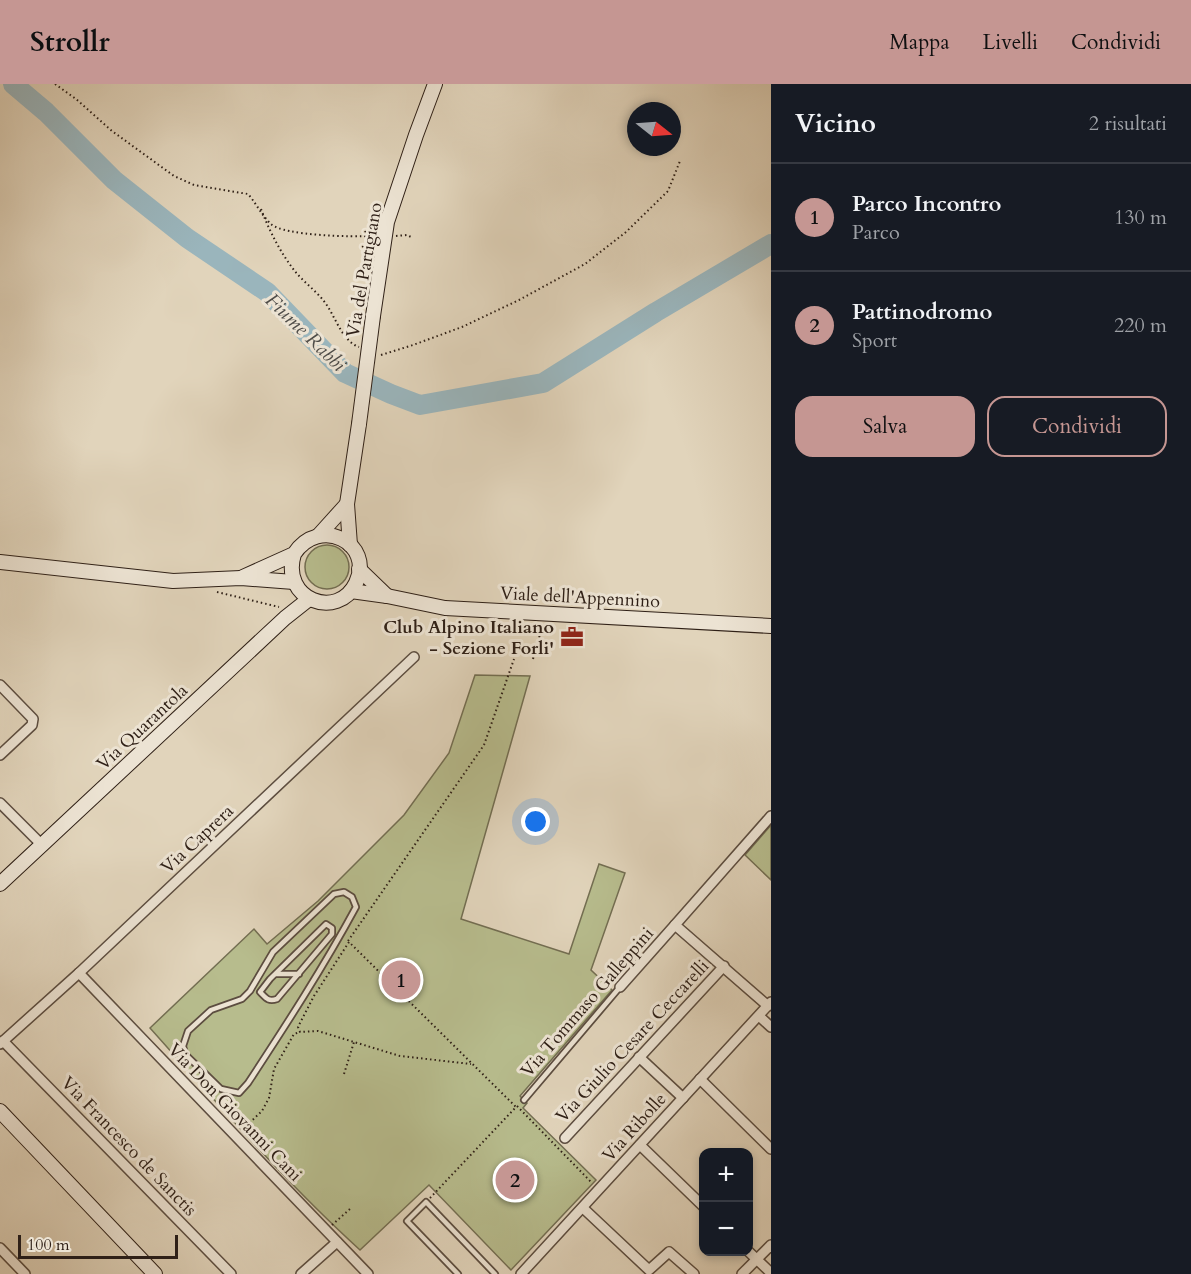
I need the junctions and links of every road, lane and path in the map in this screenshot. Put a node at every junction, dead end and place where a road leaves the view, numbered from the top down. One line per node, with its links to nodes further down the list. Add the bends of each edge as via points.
1 (55, 84): 4 (path, via 174,176 194,185 248,194)
2 (435, 84): 10 (main road, Via del Partigiano, bridge, via 387,222)
3 (680, 161): 9 (path, via 668,191 626,232 585,264 462,327 382,355)
4 (261, 209): 5 (path, via 271,224 282,230); 8 (path, via 293,269 325,303 354,345)
5 (375, 236)
6 (395, 236): 7 (path)
7 (413, 238)
8 (364, 349)
9 (373, 352)
10 (347, 504): 11 (main road); 12 (main road, Via del Partigiano)
11 (319, 535): 12 (main road, via 341,538); 13 (main road, via 304,541)
12 (350, 545): 15 (main road)
13 (294, 554): 16 (main road); 17 (main road)
14 (0, 562): 16 (main road, via 173,581)
15 (359, 569): 18 (main road); 19 (main road)
16 (241, 578): 17 (main road)
17 (294, 582): 20 (main road)
18 (351, 591): 19 (main road, Viale dell'Appennino); 20 (main road, via 327,603)
19 (387, 596): 22 (main road, Viale dell'Appennino, via 446,608)
20 (309, 598): 30 (main road, Via Quarantola)
21 (544, 621): 25 (path)
22 (771, 626)
23 (414, 657): 39 (street, Via Caprera)
24 (514, 659): 35 (path, via 484,745)
25 (533, 659)
26 (0, 685): 27 (street, via 33,719 32,725)
27 (0, 755)
28 (0, 803): 30 (street)
29 (771, 816): 32 (street, Via Tommaso Galleppini)
30 (42, 845): 31 (main road, Via Quarantola)
31 (0, 884)
32 (675, 925): 38 (street, Via Tommaso Galleppini); 42 (street, Via Tommaso Galleppini)
33 (341, 935): 35 (path); 37 (lane); 37 (lane, via 356,908 352,897 344,892 334,894 273,952 242,999 211,1010 188,1031 183,1046 185,1054 221,1089 239,1093)
34 (308, 941): 36 (lane); 36 (lane, via 326,924 332,928 332,934); 40 (lane)
35 (349, 942): 46 (path, via 301,1020); 50 (path)
36 (316, 953): 37 (lane); 41 (lane)
37 (324, 963)
38 (724, 966): 43 (street, Via Tommaso Galleppini); 49 (street, Via Giulio Cesare Ceccarelli)
39 (79, 973): 48 (street, Via Caprera); 57 (street, Via Don Giovanni Cani)
40 (276, 974): 41 (lane); 41 (lane, via 260,992 271,1001)
41 (299, 974)
42 (620, 987): 54 (lane, Via Tommaso Galleppini)
43 (770, 1004): 44 (street, Via Ribolle)
44 (759, 1016): 45 (street); 52 (street, Via Ribolle)
45 (771, 1027)
46 (300, 1032): 47 (path, via 318,1031); 57 (path, via 294,1034 274,1069 269,1098 262,1111)
47 (354, 1042): 50 (path, via 400,1056); 51 (path)
48 (1, 1043): 75 (street, Via Francesco de Sanctis)
49 (639, 1057): 53 (street); 58 (street, Via Giulio Cesare Ceccarelli)
50 (471, 1064): 55 (path)
51 (344, 1074)
52 (700, 1079): 53 (street, Via Ribolle); 60 (street)
53 (683, 1098): 59 (street, Via Ribolle)
54 (524, 1100): 55 (path)
55 (516, 1107): 61 (path); 62 (path)
56 (0, 1111): 74 (main road)
57 (235, 1136): 66 (street, Via Don Giovanni Cani)
58 (565, 1138)
59 (640, 1145): 61 (street, Via Ribolle); 63 (street)
60 (771, 1149)
61 (599, 1190): 64 (street, Via Ribolle)
62 (426, 1202): 78 (lane, via 407,1221); 79 (lane)
63 (699, 1202)
64 (583, 1208): 80 (street, Via Ribolle); 81 (street, via 649,1269 669,1252)
65 (350, 1209): 66 (path)
66 (326, 1232): 67 (street, Via Don Giovanni Cani)
67 (337, 1242): 76 (street); 77 (street, Via Don Giovanni Cani)
68 (771, 1245): 71 (street)
69 (0, 1248): 73 (street)
70 (753, 1255): 71 (street)
71 (757, 1259): 72 (street); 82 (street)
72 (771, 1273)
73 (25, 1274)
74 (155, 1274)
75 (231, 1274)
76 (301, 1274)
77 (368, 1274)
78 (458, 1274)
79 (495, 1274)
80 (521, 1274)
81 (694, 1274)
82 (742, 1274)

